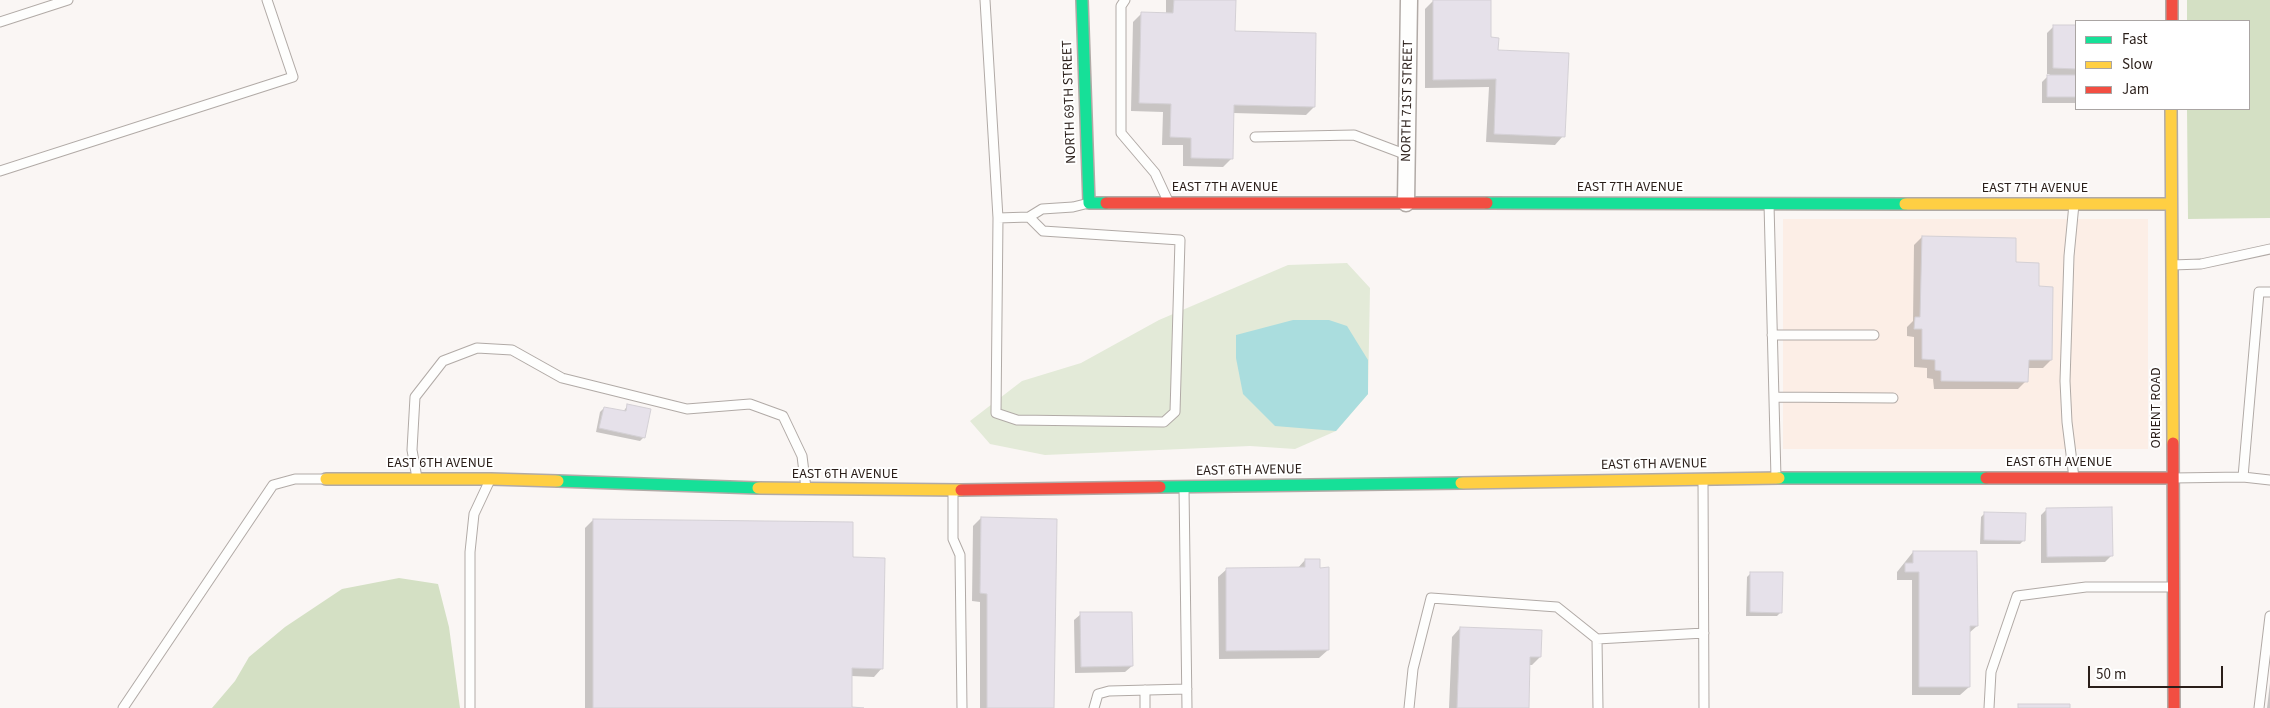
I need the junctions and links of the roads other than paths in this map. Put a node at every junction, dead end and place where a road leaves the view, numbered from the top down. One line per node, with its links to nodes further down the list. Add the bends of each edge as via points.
1 (68, 0): 9 (lane)
2 (267, 0): 13 (lane, via 293,77)
3 (985, 0): 21 (lane)
4 (1082, 0): 14 (street, NORTH 69TH STREET)
5 (1126, 0): 15 (lane, via 1121,6 1122,133 1155,173)
6 (1409, 0): 12 (street, NORTH 71ST STREET)
7 (2172, 0): 8 (street)
8 (2172, 20)
9 (0, 22)
10 (2171, 110): 19 (street, ORIENT ROAD)
11 (1255, 137): 12 (lane, via 1354,135)
12 (1407, 156): 16 (street, NORTH 71ST STREET)
13 (0, 171)
14 (1089, 203): 15 (street, EAST 7TH AVENUE); 20 (lane, via 1042,209)
15 (1168, 203): 16 (street, EAST 7TH AVENUE)
16 (1406, 203): 17 (street, EAST 7TH AVENUE)
17 (1769, 204): 18 (street, EAST 7TH AVENUE); 25 (lane)
18 (2074, 204): 19 (street, EAST 7TH AVENUE); 31 (lane, via 2065,381)
19 (2171, 204): 23 (street, ORIENT ROAD)
20 (1029, 217): 21 (lane); 21 (lane, via 1043,231 1180,240 1175,412 1164,422 1017,420 996,413)
21 (998, 218)
22 (2270, 249): 23 (lane, via 2201,264)
23 (2171, 265): 32 (street, ORIENT ROAD)
24 (2270, 292): 29 (lane, via 2259,292)
25 (1772, 335): 26 (lane); 27 (lane)
26 (1874, 335)
27 (1774, 397): 28 (lane); 30 (lane)
28 (1893, 398)
29 (2243, 477): 32 (lane); 37 (lane)
30 (1776, 478): 31 (street, EAST 6TH AVENUE); 36 (street, EAST 6TH AVENUE)
31 (2074, 478): 32 (street, EAST 6TH AVENUE)
32 (2173, 478): 42 (street, ORIENT ROAD)
33 (326, 479): 34 (street, EAST 6TH AVENUE); 48 (lane, via 295,479 273,486)
34 (417, 479): 35 (street, EAST 6TH AVENUE); 40 (lane, via 412,450 415,397 443,361 477,348 512,350 562,378 687,409 750,404 783,416 802,456)
35 (491, 479): 40 (street, EAST 6TH AVENUE); 49 (lane, via 474,514 470,552)
36 (1703, 479): 38 (street, EAST 6TH AVENUE); 44 (lane)
37 (2267, 480): 39 (lane)
38 (1184, 487): 41 (street, EAST 6TH AVENUE); 46 (lane)
39 (2270, 488)
40 (806, 490): 41 (street, EAST 6TH AVENUE)
41 (953, 490): 50 (lane, via 953,540 960,555)
42 (2173, 587): 57 (lane, via 2086,587 2017,596 1991,672); 58 (street, ORIENT ROAD)
43 (2270, 616): 59 (lane)
44 (1704, 633): 45 (lane); 56 (lane)
45 (1597, 638): 54 (lane, via 1557,607 1431,598 1413,669); 55 (lane)
46 (1187, 689): 47 (lane); 53 (lane)
47 (1144, 690): 51 (lane, via 1098,694); 52 (lane)
48 (123, 708)
49 (470, 708)
50 (962, 708)
51 (1094, 708)
52 (1145, 708)
53 (1187, 708)
54 (1409, 708)
55 (1598, 708)
56 (1704, 708)
57 (1989, 708)
58 (2174, 708)
59 (2258, 708)

